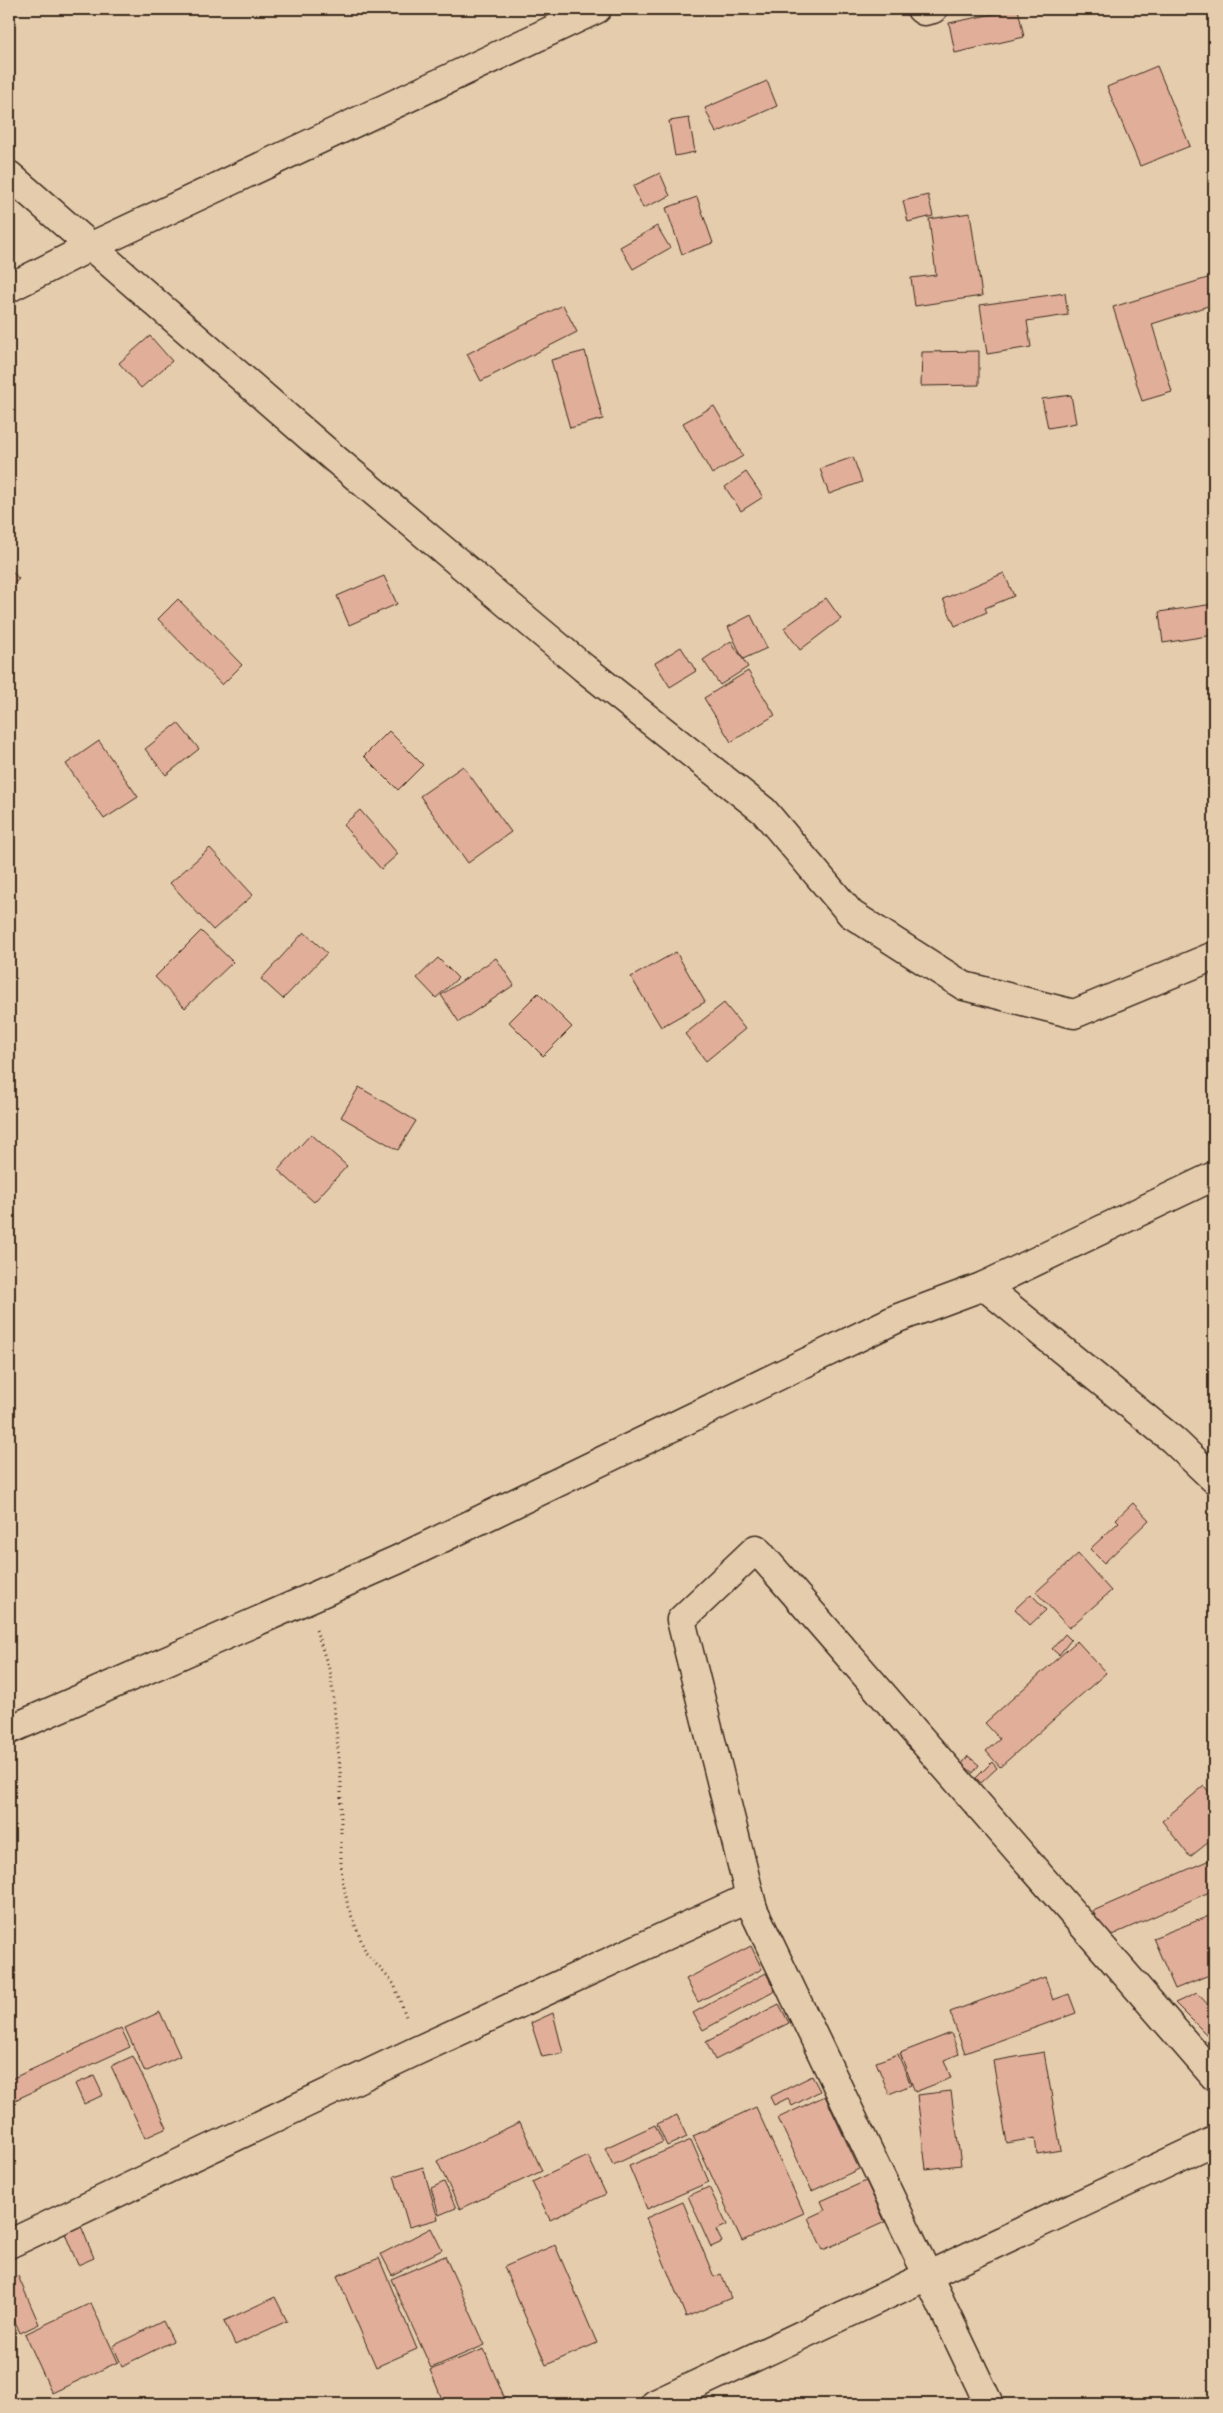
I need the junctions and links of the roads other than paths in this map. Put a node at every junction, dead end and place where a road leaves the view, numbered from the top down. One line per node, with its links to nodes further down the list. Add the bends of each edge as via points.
1 (597, 9): 5 (street)
2 (922, 9): 3 (street)
3 (933, 9)
4 (9, 175): 5 (street)
5 (92, 246): 6 (street); 7 (street, via 334,458 569,656 764,811 851,914 875,930 964,986 1074,1014)
6 (9, 288)
7 (1214, 956)
8 (1214, 1176): 9 (street)
9 (984, 1286): 10 (street, via 1173,1440); 11 (street, via 898,1318 482,1519)
10 (1214, 1479)
11 (9, 1730)
12 (753, 1909): 13 (street, via 681,1620 756,1549); 15 (street, via 749,1904 739,1902); 16 (street)
13 (1214, 2076)
14 (1214, 2142): 16 (street)
15 (9, 2244)
16 (928, 2276): 17 (street); 18 (street)
17 (655, 2404)
18 (989, 2404)

